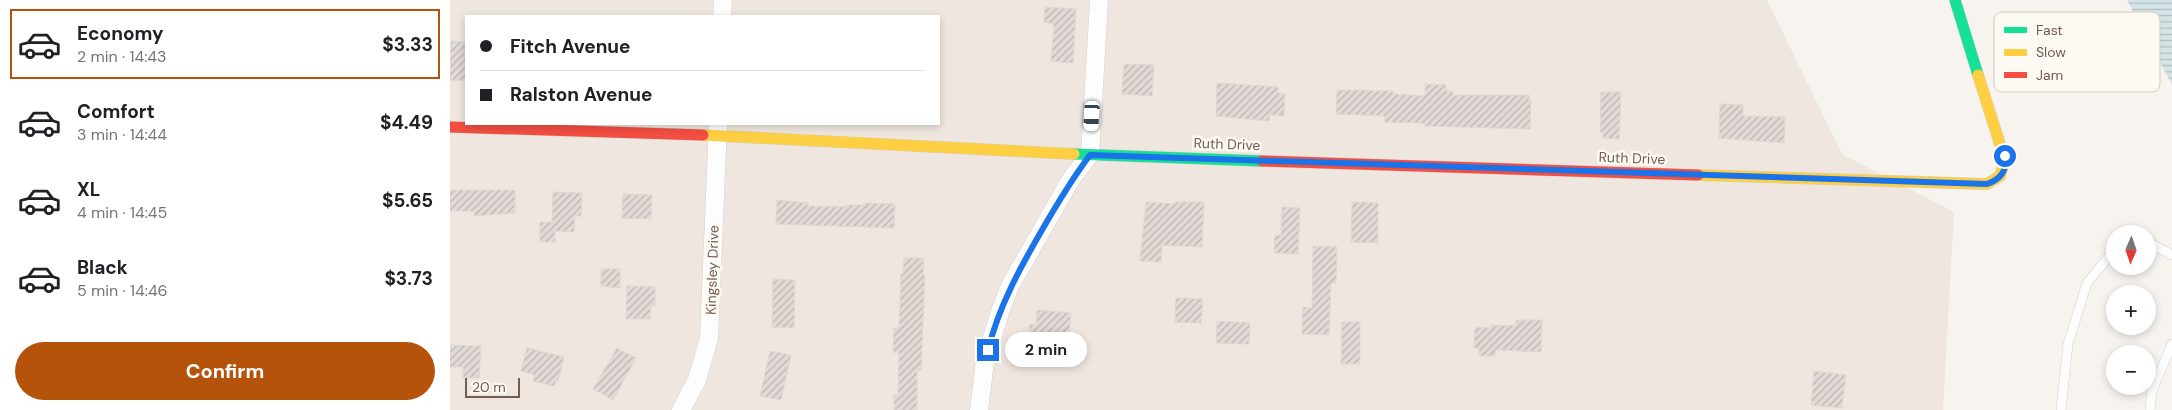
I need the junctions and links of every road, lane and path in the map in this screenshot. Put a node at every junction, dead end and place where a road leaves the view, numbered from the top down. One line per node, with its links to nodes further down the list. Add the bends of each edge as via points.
1 (723, 0): 4 (street)
2 (1099, 0): 7 (street)
3 (1955, 0): 7 (street, Ruth Drive, via 2005,156 2001,177 1987,184)
4 (722, 15)
5 (450, 126): 6 (street, Ruth Drive)
6 (718, 129): 7 (street, Ruth Drive); 12 (street, Kingsley Drive, via 708,338 697,380)
7 (1090, 155): 13 (street, via 1071,179 1007,294 985,361)
8 (2156, 246): 9 (lane)
9 (2172, 255)
10 (2106, 260): 14 (lane, via 2087,283 2068,344)
11 (2172, 344): 15 (lane, via 2152,391)
12 (681, 410)
13 (979, 410)
14 (2061, 410)
15 (2150, 410)

